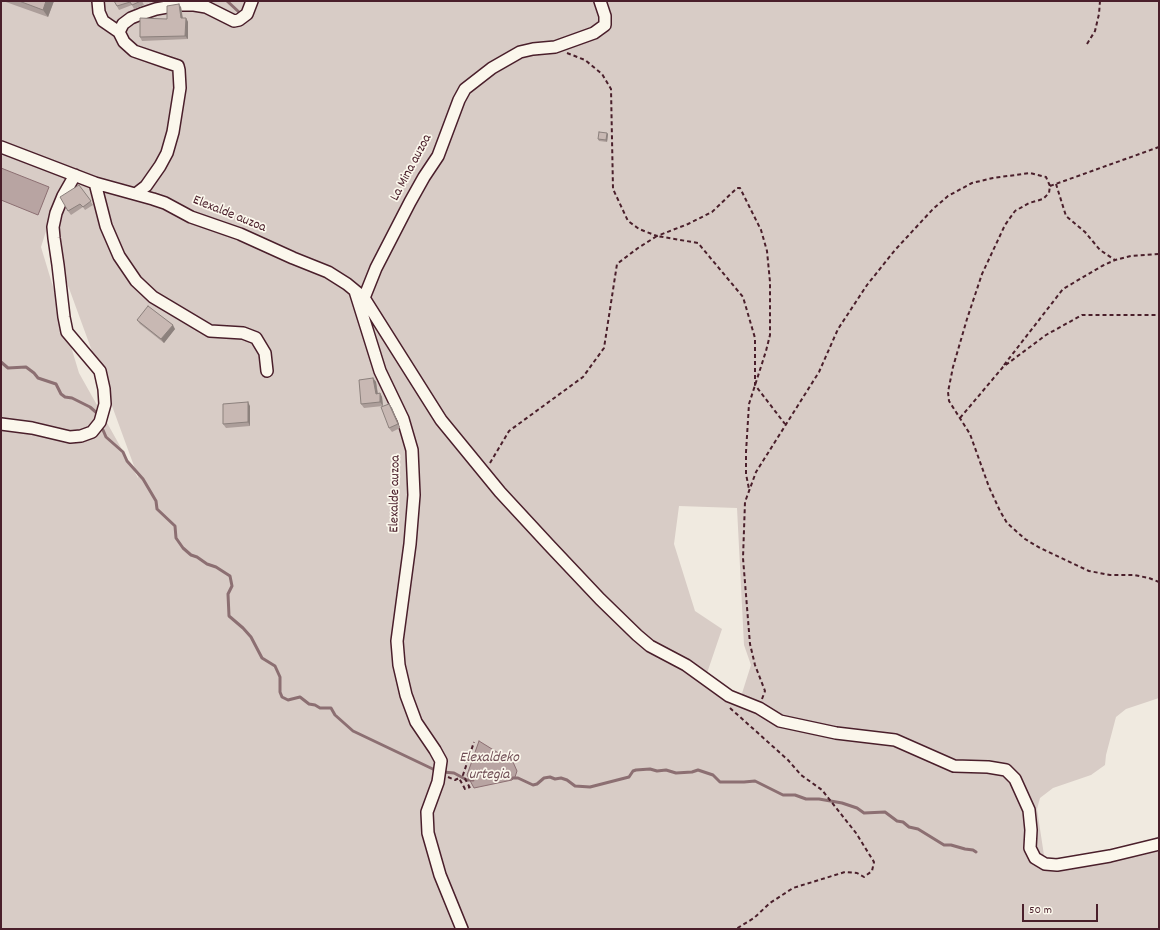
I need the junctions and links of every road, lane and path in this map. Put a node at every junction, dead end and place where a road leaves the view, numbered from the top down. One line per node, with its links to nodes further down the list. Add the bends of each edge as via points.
1 (98, 1): 5 (street, via 103,21)
2 (252, 1): 5 (street, via 247,14 239,20 234,21 206,7 178,5 136,16 122,24)
3 (600, 1): 7 (street, La Mina auzoa, via 605,25 594,32)
4 (1100, 1): 6 (path, via 1095,31)
5 (119, 32): 14 (street, via 124,42 134,51 178,66 179,70 180,88 174,132 168,153 146,186)
6 (1087, 44)
7 (554, 47): 15 (path, via 585,60 602,74 612,89 613,189 628,221 639,229); 19 (street, La Mina auzoa, via 527,50 507,58 465,89 438,156 410,202 376,268)
8 (1, 146): 10 (street, Elexalde auzoa)
9 (1159, 147): 12 (path)
10 (75, 175): 11 (street, Elexalde auzoa); 25 (street, via 56,213 54,238 67,332 100,371 105,404 100,422 92,432 70,437)
11 (95, 182): 14 (street, Elexalde auzoa); 22 (street, via 106,226 119,256 136,281 153,297 210,331 243,333 256,338 265,353)
12 (1056, 184): 13 (path); 17 (path, via 1066,216 1085,232 1100,250)
13 (1050, 186): 24 (path, via 1049,193 1043,199 1015,211 1005,225 982,274 955,360 948,392 949,401); 26 (path, via 1046,177 1030,173 993,178 972,183 948,196 933,209 894,250 867,285 838,329 819,372)
14 (137, 193): 18 (street, Elexalde auzoa, via 328,272)
15 (657, 236): 23 (path, via 698,243 743,297 755,338); 23 (path, via 712,212 740,188 762,230 770,282 770,335); 27 (path, via 617,264 604,348 587,372 509,431)
16 (1159, 254): 17 (path)
17 (1115, 260): 21 (path, via 1063,288)
18 (355, 291): 19 (street); 35 (street, Elexalde auzoa, via 380,371 403,419 412,450 414,495 410,544 396,641 406,695 416,722 441,761 438,782 427,812 428,833 440,875)
19 (364, 298): 27 (street, via 441,420)
20 (1159, 315): 21 (path, via 1082,315 1046,335)
21 (1003, 367): 24 (path)
22 (267, 371)
23 (754, 385): 26 (path); 28 (path, via 749,404 747,444 746,474)
24 (960, 418): 29 (path, via 970,434 1000,511 1007,523 1024,538 1089,571 1110,575 1134,575)
25 (1, 424)
26 (786, 424): 28 (path, via 756,472)
27 (484, 473): 30 (street, via 584,583 637,635 650,646 686,665 729,696)
28 (749, 490): 31 (path, via 745,502 743,558 750,644 765,691)
29 (1159, 582)
30 (740, 700): 31 (street); 36 (path, via 731,703 730,708 801,775 822,790 856,833 874,862 872,871 864,877 857,873 845,872 793,888)
31 (759, 708): 34 (street, via 780,721 836,733 895,740 954,766 1006,770 1014,779 1029,810 1032,830 1030,848 1035,858 1045,864 1057,865 1110,856)
32 (474, 742): 33 (path, via 463,775 470,787 465,789 460,778)
33 (455, 780)
34 (1159, 844)
35 (462, 929)
36 (736, 929)

